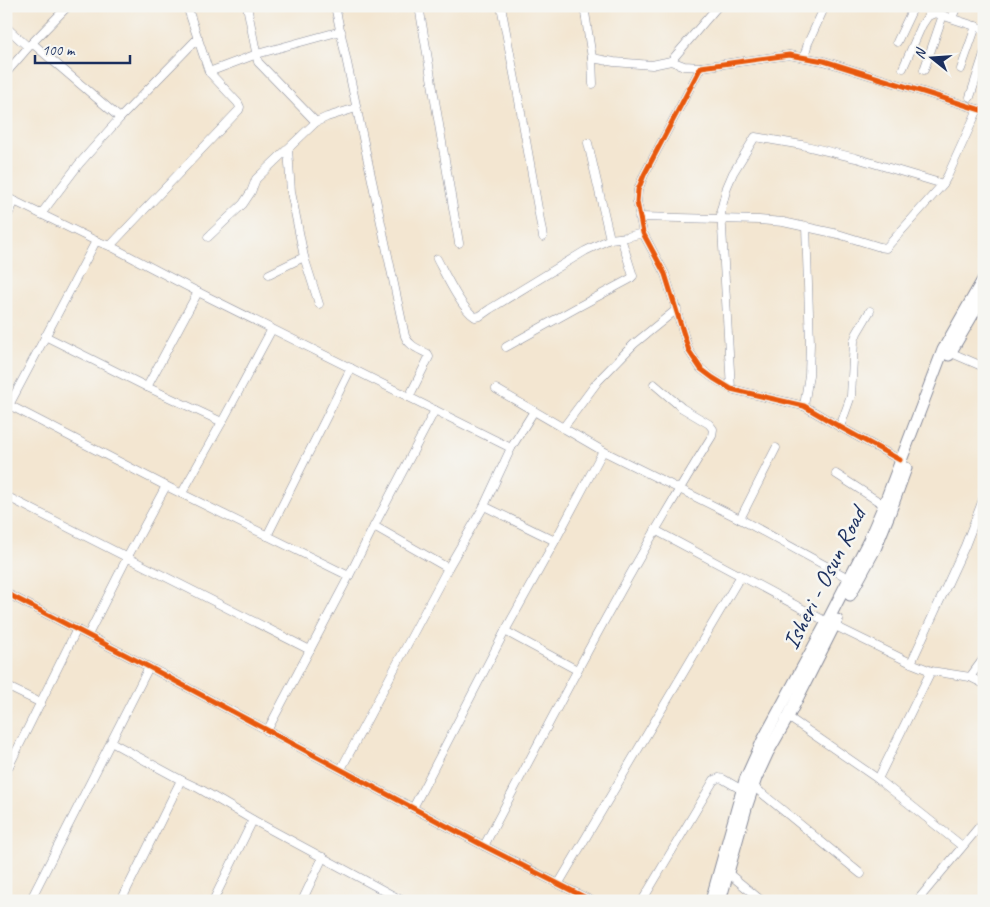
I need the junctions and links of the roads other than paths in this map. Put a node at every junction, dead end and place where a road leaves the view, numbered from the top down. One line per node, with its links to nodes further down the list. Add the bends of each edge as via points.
1 (68, 6): 19 (street)
2 (187, 6): 17 (street)
3 (247, 6): 20 (street)
4 (336, 6): 16 (street)
5 (419, 6): 53 (street)
6 (501, 6): 48 (street)
7 (584, 6): 23 (street)
8 (718, 6): 24 (street)
9 (826, 6): 22 (street)
10 (914, 6): 18 (street)
11 (957, 6): 13 (street)
12 (943, 16): 13 (street); 26 (street, via 935,13 928,16); 27 (street)
13 (952, 18): 15 (street)
14 (6, 27): 19 (street)
15 (980, 28): 28 (street)
16 (341, 31): 20 (street); 33 (street)
17 (198, 38): 29 (street); 35 (street)
18 (896, 42)
19 (30, 45): 30 (street); 35 (street)
20 (257, 54): 29 (street); 36 (street, via 258,62)
21 (984, 54): 32 (street)
22 (804, 57): 25 (street, via 789,55); 34 (street)
23 (592, 58): 24 (street, via 652,65); 31 (street)
24 (671, 60): 25 (street, via 684,66)
25 (701, 67): 43 (street, via 644,175 638,190)
26 (903, 68)
27 (924, 70)
28 (961, 70)
29 (209, 72): 54 (street, via 238,103 239,110)
30 (6, 73)
31 (593, 84)
32 (970, 97)
33 (356, 108): 36 (street); 74 (street, via 405,336 410,344 429,357)
34 (981, 110): 39 (street)
35 (120, 118): 42 (street)
36 (316, 122): 38 (street)
37 (588, 143): 51 (street)
38 (288, 149): 49 (street, via 256,178 243,204); 55 (street, via 291,192)
39 (943, 184): 45 (street, via 856,158 755,137 727,187); 46 (street, via 886,248)
40 (6, 196): 41 (street)
41 (15, 201): 42 (street); 44 (street)
42 (40, 214): 52 (street)
43 (639, 217): 45 (street); 47 (street)
44 (6, 218)
45 (722, 219): 46 (street); 73 (street)
46 (806, 226): 75 (street, via 810,358)
47 (642, 233): 50 (street); 62 (street, via 665,274)
48 (543, 237)
49 (208, 238)
50 (621, 238): 51 (street); 66 (street, via 633,276 630,279)
51 (610, 239): 56 (street, via 475,317 453,288)
52 (96, 241): 54 (street); 65 (street)
53 (459, 243)
54 (110, 246): 59 (street)
55 (304, 257): 57 (street); 61 (street)
56 (437, 258)
57 (270, 274)
58 (984, 278): 67 (main road, Isheri - Osun Road)
59 (198, 292): 64 (street); 71 (street)
60 (984, 295): 67 (main road)
61 (319, 304)
62 (677, 309): 73 (street, via 689,350 701,369); 81 (street, via 634,344 598,381)
63 (870, 311): 80 (street, via 854,341 851,396)
64 (272, 329): 69 (street); 79 (street)
65 (46, 336): 71 (street); 76 (street)
66 (506, 348)
67 (946, 351): 68 (street); 85 (main road, Isheri - Osun Road); 105 (main road, via 875,550)
68 (984, 367)
69 (351, 368): 74 (street); 97 (street)
70 (654, 384): 88 (street, via 713,429 712,436)
71 (147, 387): 79 (street)
72 (496, 389): 78 (street)
73 (731, 389): 75 (street)
74 (409, 397): 77 (street)
75 (804, 406): 80 (street)
76 (8, 408): 87 (street)
77 (435, 410): 82 (street); 95 (street)
78 (534, 411): 81 (street); 82 (street)
79 (222, 422): 89 (street)
80 (840, 427): 85 (street)
81 (563, 428): 84 (street)
82 (511, 448): 93 (street)
83 (776, 448): 94 (street)
84 (603, 450): 88 (street); 98 (street)
85 (900, 460): 92 (main road, Isheri - Osun Road)
86 (836, 474): 92 (street)
87 (166, 486): 89 (street); 99 (street)
88 (679, 488): 94 (street); 96 (street)
89 (182, 493): 97 (street)
90 (6, 496): 99 (street)
91 (984, 497): 111 (street)
92 (884, 505): 103 (main road, Isheri - Osun Road)
93 (484, 506): 98 (street); 100 (street)
94 (740, 519): 103 (street)
95 (374, 526): 100 (street); 101 (street)
96 (655, 530): 102 (street); 113 (street)
97 (267, 536): 101 (street)
98 (556, 541): 107 (street)
99 (127, 558): 108 (street); 109 (street)
100 (448, 568): 122 (street)
101 (349, 576): 109 (street)
102 (740, 577): 105 (street); 135 (street)
103 (850, 579): 105 (main road, Isheri - Osun Road)
104 (6, 594): 106 (street)
105 (831, 624): 111 (street); 119 (main road); 126 (main road, Isheri - Osun Road, via 763,740 745,780)
106 (77, 629): 108 (street); 118 (street)
107 (505, 631): 113 (street); 127 (street)
108 (88, 635): 112 (street)
109 (310, 650): 120 (street)
110 (984, 658): 115 (street)
111 (911, 663): 114 (street)
112 (149, 667): 120 (street); 121 (street)
113 (577, 670): 130 (street)
114 (931, 672): 115 (street); 125 (street)
115 (970, 677): 116 (street)
116 (984, 684)
117 (6, 686): 118 (street)
118 (41, 703): 123 (street)
119 (788, 716): 125 (street); 126 (main road)
120 (268, 731): 122 (street)
121 (111, 742): 124 (street); 137 (street)
122 (342, 769): 127 (street)
123 (6, 772)
124 (181, 780): 128 (street); 138 (street)
125 (878, 780): 131 (street)
126 (747, 788): 133 (main road); 134 (street); 143 (street, via 724,779 714,780); 144 (main road, Isheri - Osun Road)
127 (413, 808): 130 (street)
128 (253, 820): 132 (street); 139 (street)
129 (984, 821): 131 (street)
130 (484, 846): 135 (street)
131 (962, 846): 147 (street)
132 (323, 857): 136 (street); 140 (street)
133 (728, 873): 145 (main road); 146 (street)
134 (861, 874)
135 (559, 883): 142 (street)
136 (392, 898): 141 (street)
137 (30, 901)
138 (121, 901)
139 (213, 901)
140 (302, 901)
141 (403, 901)
142 (592, 901)
143 (642, 901)
144 (711, 901)
145 (720, 901)
146 (762, 901)
147 (917, 901)

